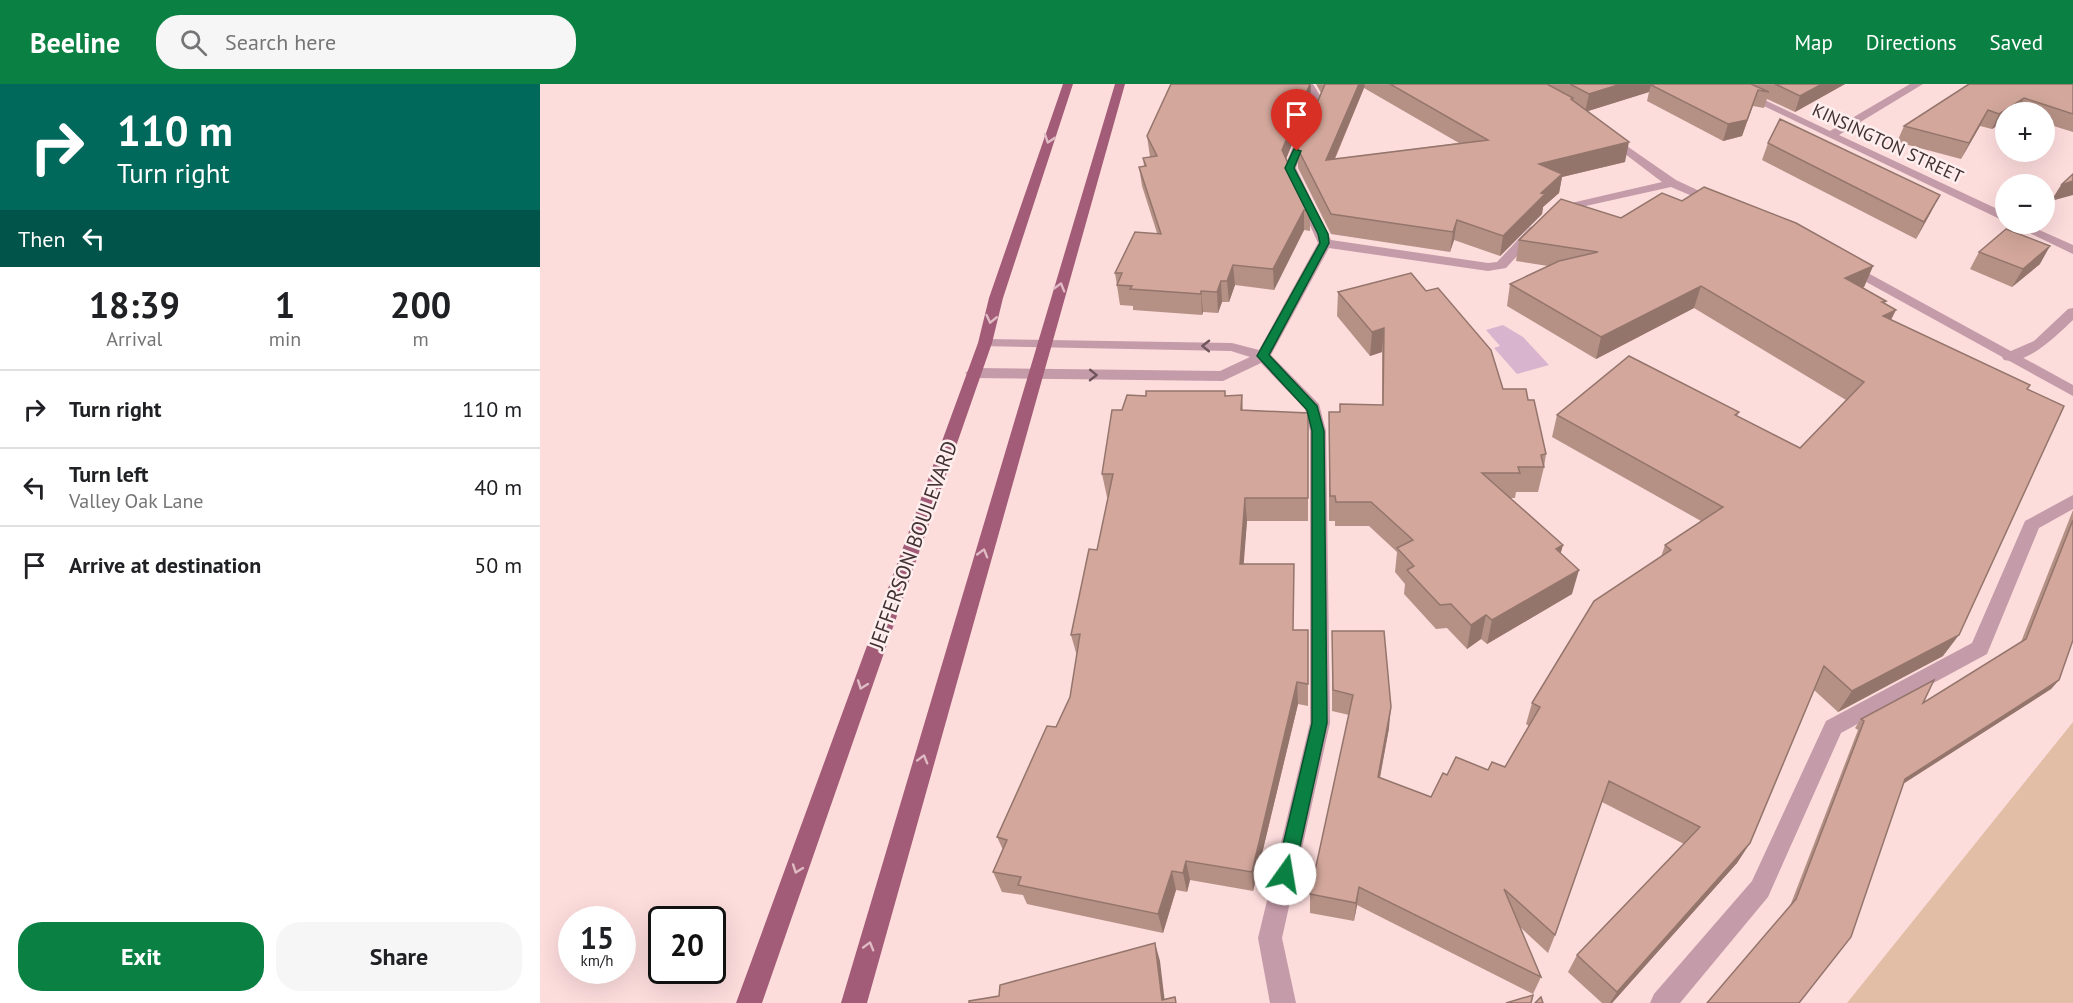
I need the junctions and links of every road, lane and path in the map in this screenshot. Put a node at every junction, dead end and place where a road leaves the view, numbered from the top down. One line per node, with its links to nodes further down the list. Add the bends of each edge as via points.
1 (1068, 84): 16 (main road, JEFFERSON BOULEVARD, one-way to 16, via 996,298)
2 (1120, 84): 17 (main road, one-way to 2)
3 (1308, 84): 12 (street, via 1318,100 1290,168)
4 (1722, 84): 7 (street, KINSINGTON STREET)
5 (1917, 84): 7 (street)
6 (1597, 127): 8 (street)
7 (1831, 135): 10 (street, KINSINGTON STREET)
8 (1672, 183): 9 (street); 12 (street, via 1555,211 1501,265 1488,267)
9 (1725, 206)
10 (1995, 213)
11 (2039, 234): 13 (street)
12 (1324, 243): 18 (street)
13 (2073, 250)
14 (1837, 260): 19 (street)
15 (2073, 312): 19 (street, via 2039,344)
16 (985, 343): 17 (street); 20 (main road, JEFFERSON BOULEVARD)
17 (1044, 343): 18 (street, one-way to 17, via 1232,347); 21 (main road)
18 (1263, 356): 21 (street, one-way to 18, via 1223,376); 26 (street, via 1313,408 1318,431 1320,723 1270,938)
19 (2010, 357): 22 (street)
20 (973, 373): 21 (street); 24 (main road, JEFFERSON BOULEVARD, one-way to 24)
21 (1035, 374): 25 (main road, one-way to 21)
22 (2073, 391)
23 (2073, 501): 27 (street, via 2031,526 1980,648 1833,728 1760,889)
24 (749, 1003)
25 (854, 1003)
26 (1283, 1003)
27 (1663, 1003)

